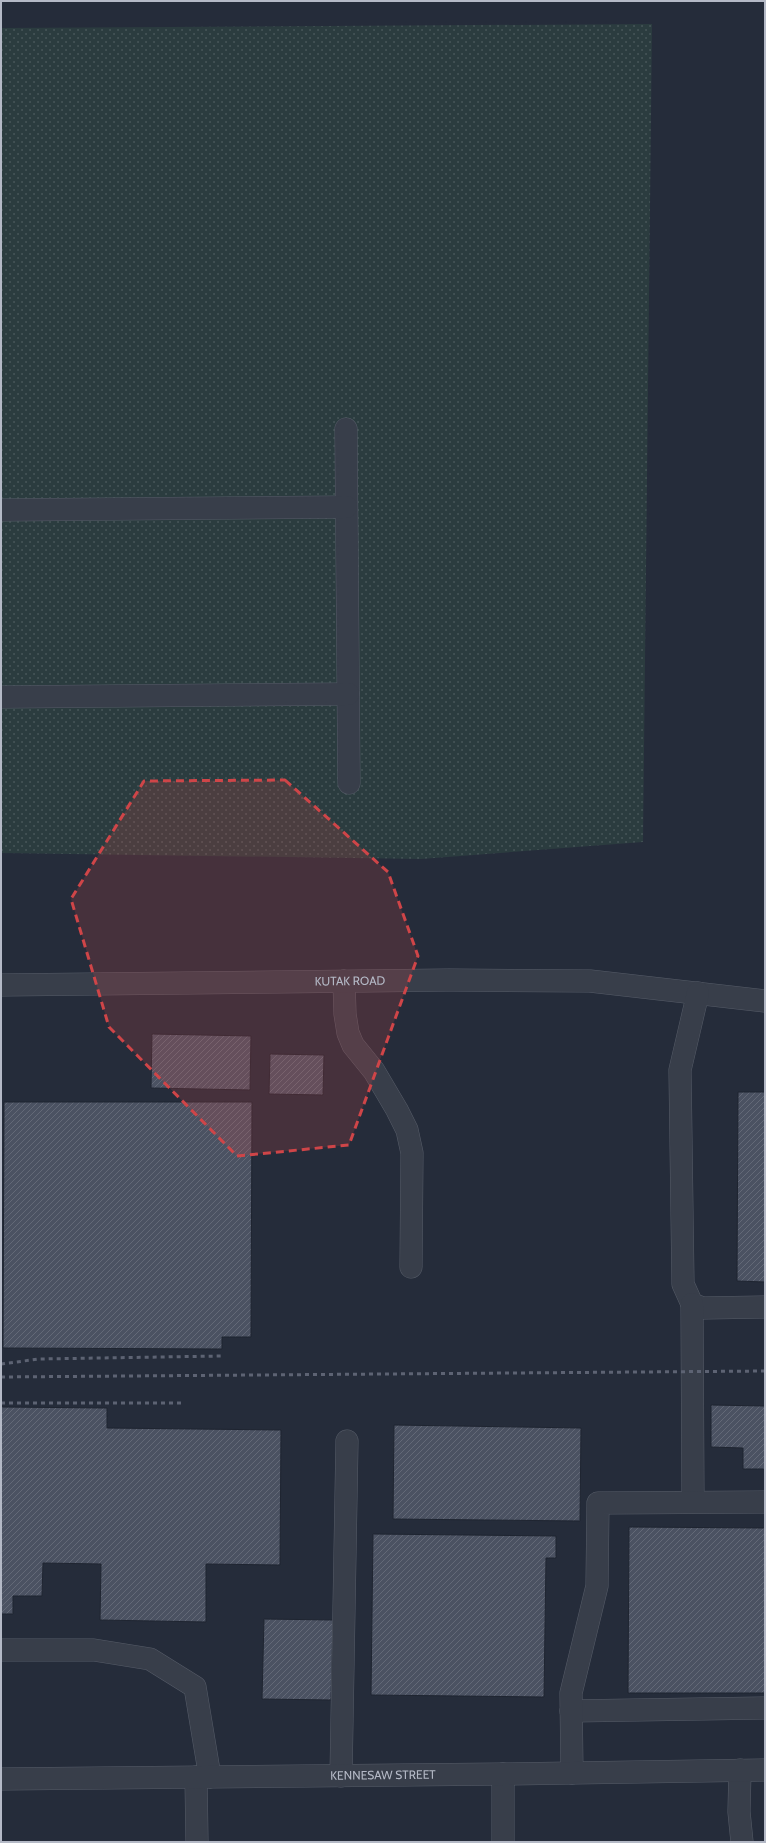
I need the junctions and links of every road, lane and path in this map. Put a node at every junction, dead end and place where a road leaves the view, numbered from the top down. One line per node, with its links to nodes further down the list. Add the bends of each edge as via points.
1 (346, 429): 2 (street)
2 (346, 507): 3 (street); 4 (street)
3 (1, 510)
4 (348, 694): 5 (street); 6 (street)
5 (1, 697)
6 (349, 783)
7 (344, 981): 8 (street, KUTAK ROAD); 9 (street, KUTAK ROAD, via 590,981); 11 (street, via 348,1033 353,1045 374,1070 398,1110 412,1152)
8 (1, 985)
9 (698, 993): 10 (street, KUTAK ROAD); 12 (street, via 680,1070 683,1284)
10 (765, 1002)
11 (411, 1267)
12 (692, 1304): 13 (street, via 703,1308); 15 (street)
13 (765, 1308)
14 (347, 1441): 24 (street)
15 (694, 1502): 16 (street); 19 (street, via 598,1503 597,1586 571,1693)
16 (765, 1502)
17 (1, 1650): 25 (street, via 94,1650 150,1659 195,1687)
18 (765, 1708): 19 (street)
19 (571, 1711): 22 (street)
20 (740, 1770): 21 (street, KENNESAW STREET); 22 (street, KENNESAW STREET); 29 (street, via 739,1812)
21 (765, 1770)
22 (572, 1773): 23 (street, KENNESAW STREET)
23 (503, 1774): 24 (street, KENNESAW STREET); 28 (street)
24 (341, 1776): 25 (street, KENNESAW STREET)
25 (203, 1777): 26 (street, KENNESAW STREET); 27 (street)
26 (1, 1779)
27 (197, 1842)
28 (503, 1842)
29 (742, 1842)

